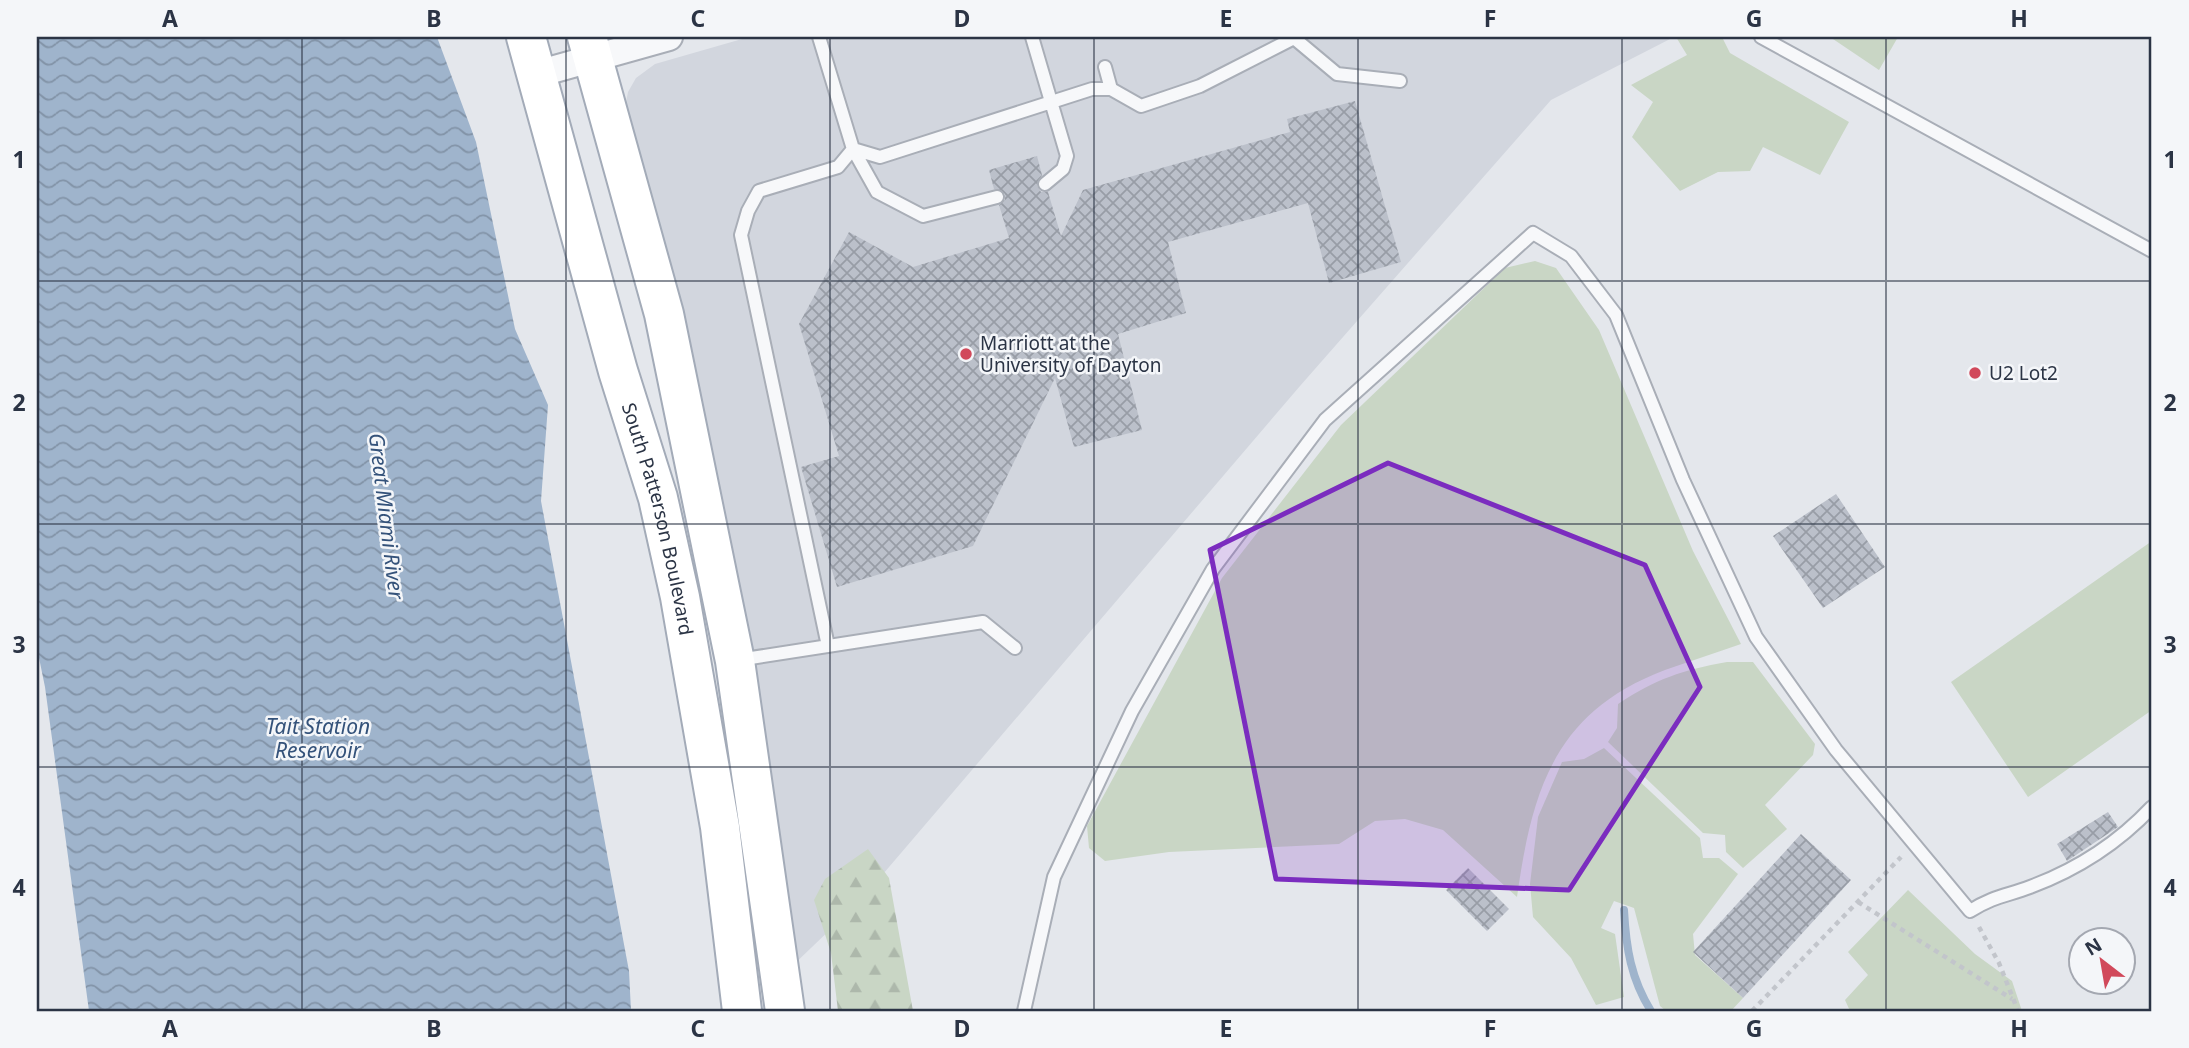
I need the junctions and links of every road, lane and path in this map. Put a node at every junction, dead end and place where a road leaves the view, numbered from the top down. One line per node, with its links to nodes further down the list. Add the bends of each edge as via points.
1 (526, 37): 9 (main road, South Patterson Boulevard)
2 (669, 37): 7 (street)
3 (819, 37): 13 (lane)
4 (1032, 37): 12 (lane)
5 (1295, 37): 10 (lane, via 1336,74); 11 (lane, via 1200,86 1141,106)
6 (1761, 37): 16 (lane)
7 (590, 47): 9 (street); 19 (main road, via 664,314)
8 (1105, 67): 11 (lane)
9 (537, 74): 25 (main road, South Patterson Boulevard, via 688,606)
10 (1400, 81)
11 (1111, 89): 12 (lane, via 1092,89)
12 (1051, 103): 13 (lane, via 880,157); 14 (lane, via 1068,156 1063,169)
13 (853, 149): 15 (lane, via 877,192 923,216); 17 (lane, via 838,167 759,191 741,235)
14 (1045, 184)
15 (997, 198)
16 (2152, 251)
17 (828, 646): 18 (lane, via 983,622); 19 (lane)
18 (1015, 648)
19 (727, 652): 26 (main road)
20 (2152, 807): 23 (lane, via 2080,865 2029,888 1994,896)
21 (1914, 844): 22 (path); 23 (lane); 27 (lane, via 1836,750 1756,637 1683,480 1616,315 1571,256 1533,233 1325,420 1213,569 1132,711 1054,877)
22 (1858, 902): 24 (path); 28 (path)
23 (1970, 911): 24 (path, via 1999,963)
24 (2011, 999): 29 (path)
25 (742, 1011)
26 (785, 1011)
27 (1024, 1011)
28 (1752, 1011)
29 (2018, 1011)

